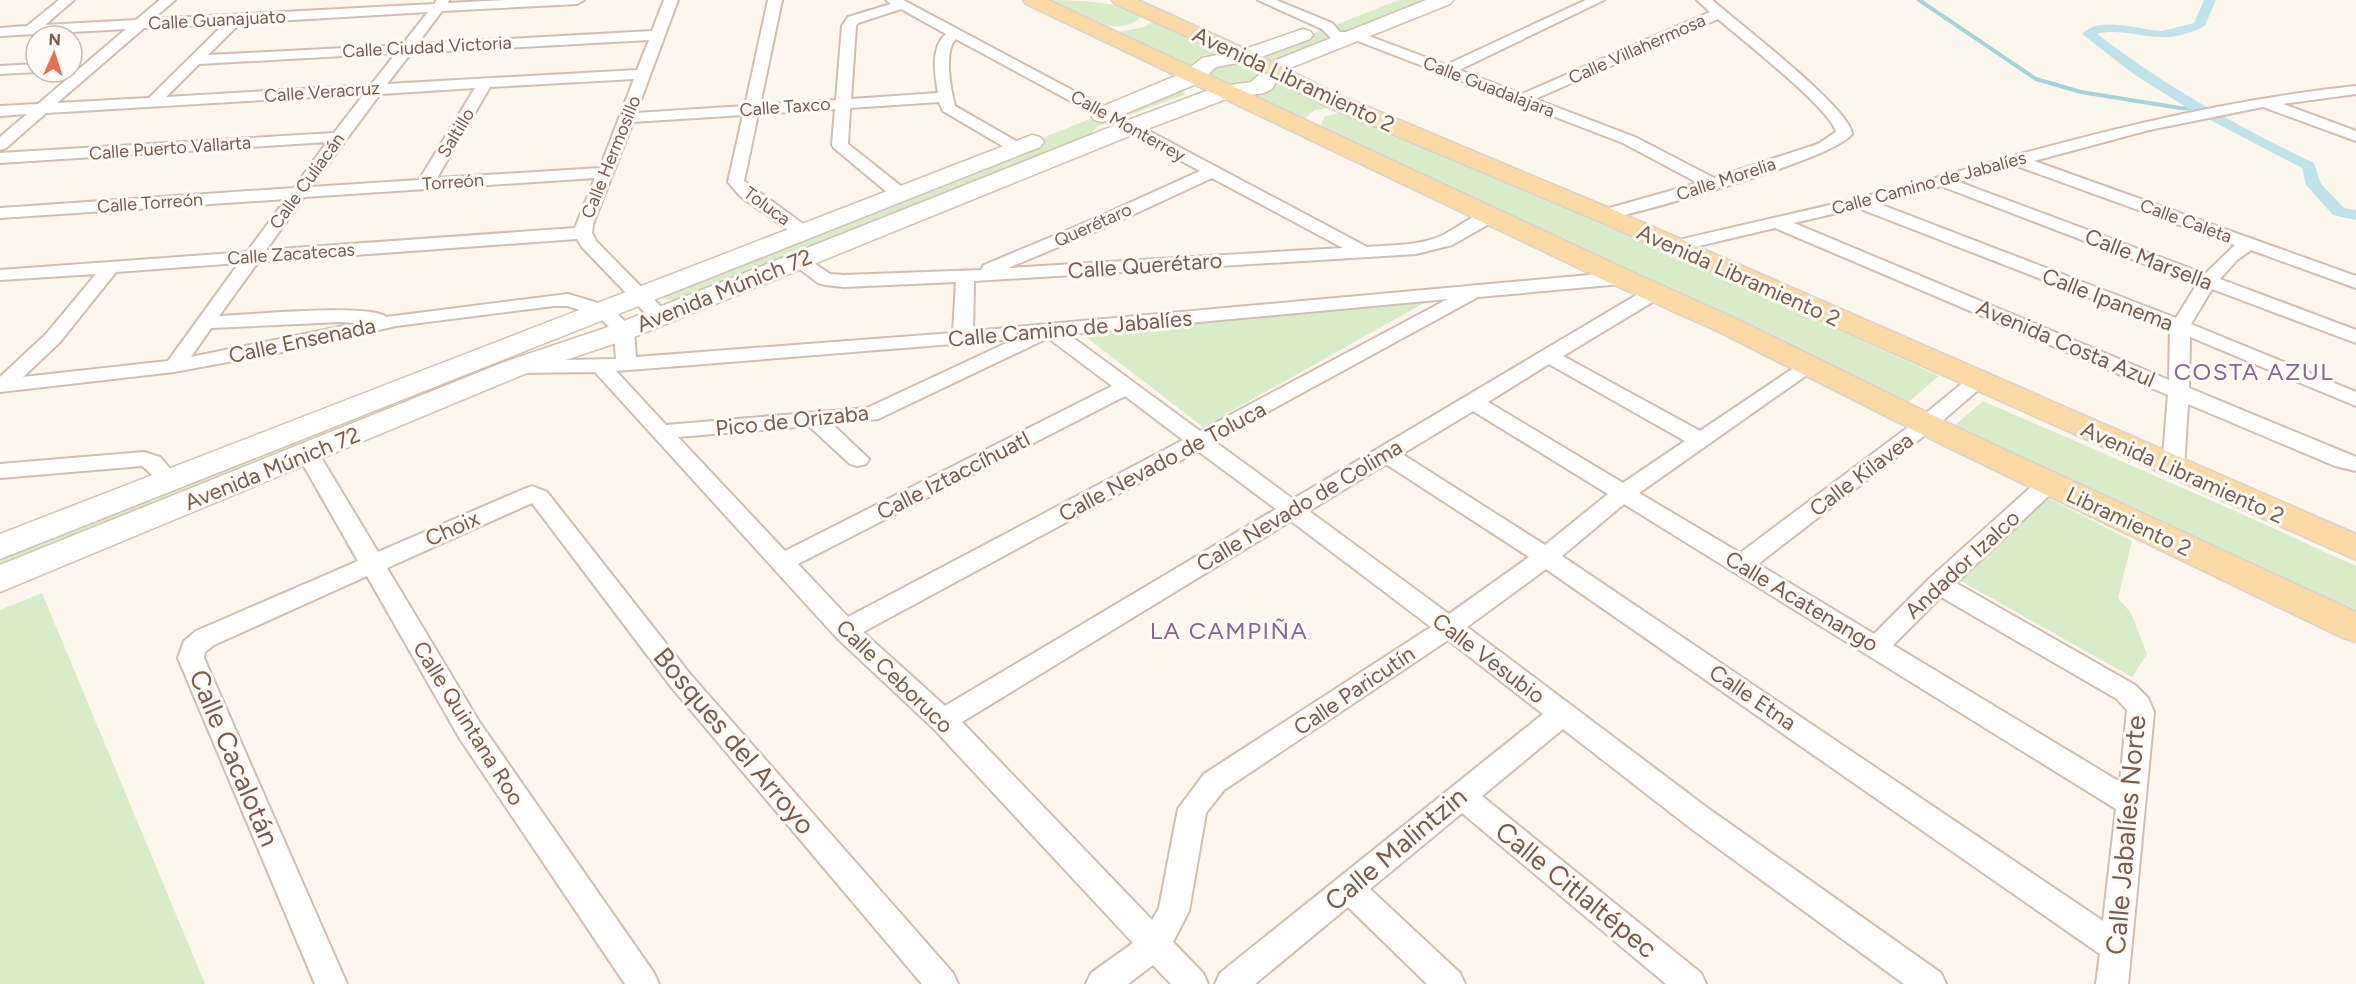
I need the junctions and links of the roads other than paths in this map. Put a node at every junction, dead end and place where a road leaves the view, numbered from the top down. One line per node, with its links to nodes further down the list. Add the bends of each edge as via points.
1 (67, 0): 22 (street)
2 (168, 0): 21 (street)
3 (342, 0): 19 (street)
4 (577, 0): 14 (street, Calle Guanajuato)
5 (671, 0): 29 (street, Calle Hermosillo)
6 (775, 0): 54 (street, Toluca)
7 (1033, 0): 25 (main road, Avenida Libramiento 2)
8 (1122, 0): 17 (main road, Avenida Libramiento 2)
9 (1265, 0): 23 (street, Calle Guadalajara)
10 (1392, 0): 23 (main road, Avenida Múnich 72)
11 (1443, 0): 30 (main road, Avenida Múnich 72)
12 (1598, 0): 39 (street)
13 (1704, 0): 18 (street)
14 (535, 1): 16 (street, Calle Guanajuato)
15 (897, 2): 28 (street, Calle Monterrey); 52 (street, via 850,22)
16 (441, 4): 19 (street, Calle Guanajuato); 31 (street, Calle Culiacán)
17 (1150, 13): 25 (main road, via 1147,20 1128,28); 32 (main road, Avenida Libramiento 2)
18 (1719, 13): 48 (street, Calle Villahermosa); 71 (street, Calle Morelia, via 1817,98 1837,118 1844,134 1824,147)
19 (330, 14): 20 (street, Calle Guanajuato)
20 (236, 19): 21 (street, Calle Guanajuato); 33 (street)
21 (139, 23): 24 (street, Calle Guanajuato); 35 (street)
22 (38, 24)
23 (1327, 26): 30 (street, Calle Guadalajara, via 1337,35); 32 (main road, Avenida Múnich 72)
24 (84, 27)
25 (1096, 29): 41 (main road, Avenida Libramiento 2)
26 (24, 30): 27 (street, Calle Guanajuato)
27 (0, 32)
28 (958, 34): 47 (street, via 949,38 944,48); 57 (street, Calle Monterrey)
29 (658, 35): 31 (street, Calle Ciudad Victoria); 40 (street, Calle Hermosillo)
30 (1356, 36): 38 (main road, Avenida Múnich 72); 39 (street, Calle Guadalajara)
31 (408, 48): 33 (street, Calle Ciudad Victoria); 43 (street, Calle Culiacán)
32 (1246, 56): 38 (main road, Avenida Libramiento 2); 41 (main road, Avenida Múnich 72, via 1209,62)
33 (196, 60): 50 (street)
34 (84, 64): 35 (street)
35 (91, 64): 53 (street)
36 (24, 69): 37 (street)
37 (0, 70)
38 (1274, 70): 45 (main road, Avenida Múnich 72, via 1256,88); 55 (main road, Avenida Libramiento 2)
39 (1445, 71): 48 (street, Calle Guadalajara)
40 (643, 74): 42 (street, Calle Veracruz); 58 (street, Calle Hermosillo)
41 (1193, 76): 45 (main road, Avenida Libramiento 2); 57 (main road, Avenida Múnich 72)
42 (486, 82): 43 (street, Calle Veracruz); 70 (street, Saltillo)
43 (375, 89): 50 (street, Calle Veracruz); 61 (street, Calle Culiacán)
44 (2356, 90): 46 (street, Calle Camino de Jabalíes)
45 (1225, 92): 59 (main road, Avenida Múnich 72); 60 (main road, Avenida Libramiento 2)
46 (2334, 92): 49 (street); 51 (street, Calle Camino de Jabalíes)
47 (945, 97): 52 (street, Calle Taxco); 64 (street, via 948,108)
48 (1521, 100): 71 (street, Calle Guadalajara, via 1629,140)
49 (2356, 100)
50 (153, 102): 53 (street, Calle Veracruz)
51 (2267, 103): 62 (street); 66 (street, Calle Camino de Jabalíes, via 2214,110)
52 (843, 104): 54 (street, Calle Taxco); 73 (street, via 840,145)
53 (40, 109): 56 (street, Calle Veracruz); 63 (street)
54 (751, 110): 58 (street, Calle Taxco); 80 (street, Toluca, via 737,185)
55 (1355, 110): 60 (main road, via 1320,116); 76 (main road, Avenida Libramiento 2)
56 (0, 111)
57 (1106, 113): 59 (street, Calle Monterrey); 64 (main road, Avenida Múnich 72)
58 (626, 118): 67 (street, Calle Hermosillo)
59 (1131, 127): 68 (street, Calle Monterrey); 85 (main road, Avenida Múnich 72)
60 (1312, 133): 77 (main road, Avenida Libramiento 2)
61 (339, 136): 65 (street, Calle Puerto Vallarta); 72 (street, Calle Culiacán)
62 (2356, 136)
63 (0, 145)
64 (1017, 148): 73 (main road, Avenida Múnich 72)
65 (0, 158)
66 (2016, 160): 69 (street, Calle Camino de Jabalíes); 81 (street, Calle Caleta)
67 (606, 172): 70 (street, Torreón); 79 (street, Calle Hermosillo)
68 (1211, 172): 83 (street, Calle Monterrey); 88 (street, Querétaro)
69 (1942, 181): 74 (street, Calle Camino de Jabalíes); 90 (street, Calle Marsella)
70 (425, 184): 72 (street, Torreón)
71 (1712, 184): 76 (street, Calle Morelia)
72 (299, 193): 75 (street, Calle Torreón); 84 (street, Calle Culiacán)
73 (900, 194): 80 (main road, Avenida Múnich 72)
74 (1859, 202): 78 (street, Calle Camino de Jabalíes); 98 (street, Calle Ipanema)
75 (0, 213)
76 (1605, 215): 82 (main road, Avenida Libramiento 2)
77 (1490, 216): 83 (street, Calle Querétaro, via 1432,247); 89 (main road, Avenida Libramiento 2)
78 (1776, 222): 82 (street, Calle Camino de Jabalíes); 112 (street, Avenida Costa Azul)
79 (583, 233): 84 (street, Calle Zacatecas); 94 (street, Calle Hermosillo, via 588,243)
80 (804, 233): 94 (main road, Avenida Múnich 72)
81 (2248, 243): 90 (street); 91 (street, Calle Caleta)
82 (1673, 247): 109 (main road, Avenida Libramiento 2)
83 (1363, 252): 88 (street, Calle Querétaro)
84 (251, 258): 86 (street, Calle Zacatecas); 97 (street, Calle Culiacán)
85 (797, 260): 88 (street, Calle Querétaro, via 825,279 833,280); 94 (main road, Avenida Múnich 72)
86 (110, 268): 87 (street, Calle Zacatecas); 110 (street, via 53,338)
87 (0, 275)
88 (970, 276): 102 (street)
89 (1622, 278): 92 (street, Calle Camino de Jabalíes); 93 (main road, Avenida Libramiento 2)
90 (2208, 281): 98 (street); 101 (street, Calle Marsella)
91 (2356, 282)
92 (1479, 291): 99 (street, Calle Camino de Jabalíes); 119 (street, Calle Nevado de Toluca)
93 (1657, 291): 103 (street, Calle Nevado de Colima); 105 (main road, Avenida Libramiento 2)
94 (650, 306): 95 (main road, Avenida Múnich 72); 100 (main road, Avenida Múnich 72)
95 (604, 311): 96 (street, Calle Ensenada, via 568,300 554,300); 100 (street); 126 (main road, Avenida Múnich 72)
96 (396, 320): 97 (street, via 340,316); 106 (street, Calle Ensenada)
97 (205, 322): 106 (street, Calle Culiacán)
98 (2180, 326): 112 (street); 113 (street, Calle Ipanema)
99 (1050, 330): 102 (street, Calle Camino de Jabalíes); 111 (street, Calle Vesubio); 116 (street, Pico de Orizaba, via 885,409)
100 (624, 331): 104 (street); 108 (main road, Avenida Múnich 72)
101 (2356, 337)
102 (963, 338): 104 (street, Calle Camino de Jabalíes)
103 (1549, 356): 114 (street, Calle Nevado de Colima); 118 (street)
104 (626, 364): 107 (street, Calle Camino de Jabalíes)
105 (1810, 365): 115 (main road, Avenida Libramiento 2); 118 (street, Calle Paricutín)
106 (174, 366): 110 (street, Calle Ensenada)
107 (600, 366): 108 (street, Calle Camino de Jabalíes); 117 (street, Calle Ceboruco)
108 (517, 367): 120 (main road, Avenida Múnich 72)
109 (1978, 380): 115 (street, Calle Kilavea); 124 (main road, Avenida Libramiento 2)
110 (1, 386)
111 (1126, 387): 119 (street, Calle Vesubio); 134 (street, Calle Iztaccíhuatl)
112 (2179, 390): 123 (street, Avenida Costa Azul); 124 (street)
113 (2356, 400)
114 (1472, 401): 121 (street, Calle Nevado de Colima); 128 (street, Calle Acatenango)
115 (1914, 418): 127 (main road, Libramiento 2); 136 (street, Calle Kilavea)
116 (815, 420): 117 (street, Pico de Orizaba); 122 (street)
117 (659, 432): 134 (street, Calle Ceboruco)
118 (1700, 440): 128 (street, Calle Paricutín)
119 (1199, 442): 130 (street, Calle Vesubio); 141 (street, Calle Nevado de Toluca)
120 (308, 454): 135 (street, Calle Quintana Roo); 137 (main road, Avenida Múnich 72)
121 (1386, 454): 130 (street, Calle Nevado de Colima); 133 (street, Calle Etna)
122 (858, 459)
123 (2356, 464)
124 (2173, 468): 132 (main road, Avenida Libramiento 2)
125 (0, 471): 126 (street, via 144,459)
126 (169, 480): 131 (main road, Avenida Múnich 72)
127 (2049, 483): 138 (street, Andador Izalco); 139 (main road, Libramiento 2)
128 (1624, 492): 133 (street, Calle Paricutín); 136 (street, Calle Acatenango)
129 (532, 494): 135 (street, Choix); 152 (street, Bosques del Arroyo, via 539,497 681,681)
130 (1292, 509): 140 (street, Calle Vesubio); 144 (street, Calle Nevado de Colima)
131 (0, 547)
132 (2356, 548)
133 (1546, 557): 140 (street, Calle Paricutín); 149 (street, Calle Etna)
134 (781, 562): 141 (street, Calle Ceboruco)
135 (372, 563): 150 (street, Calle Cacalotán, via 206,638 193,648 191,658); 151 (street, Calle Quintana Roo, via 470,731)
136 (1742, 565): 142 (street, Calle Acatenango)
137 (0, 579)
138 (1939, 584): 142 (street, Andador Izalco); 146 (street, Calle Jabalíes Norte, via 2126,692 2139,705)
139 (2348, 624)
140 (1449, 627): 143 (street, Calle Vesubio); 148 (street, Calle Paricutín, via 1214,782 1192,809 1174,911)
141 (845, 630): 144 (street, Calle Ceboruco)
142 (1876, 646): 146 (street, Calle Acatenango)
143 (1562, 714): 145 (street, Calle Malintzin); 158 (street, Calle Vesubio)
144 (943, 720): 148 (street, Calle Ceboruco)
145 (1461, 795): 147 (street, Calle Malintzin); 157 (street, Calle Citlaltépec)
146 (2131, 803): 149 (street, Calle Jabalíes Norte)
147 (1349, 889): 155 (street, Calle Malintzin); 156 (street)
148 (1154, 946): 153 (street); 154 (street, Calle Ceboruco)
149 (2117, 948): 159 (street, Calle Jabalíes Norte)
150 (331, 984)
151 (643, 984)
152 (942, 984)
153 (1102, 984)
154 (1192, 984)
155 (1231, 984)
156 (1449, 984)
157 (1690, 984)
158 (1930, 984)
159 (2112, 984)

